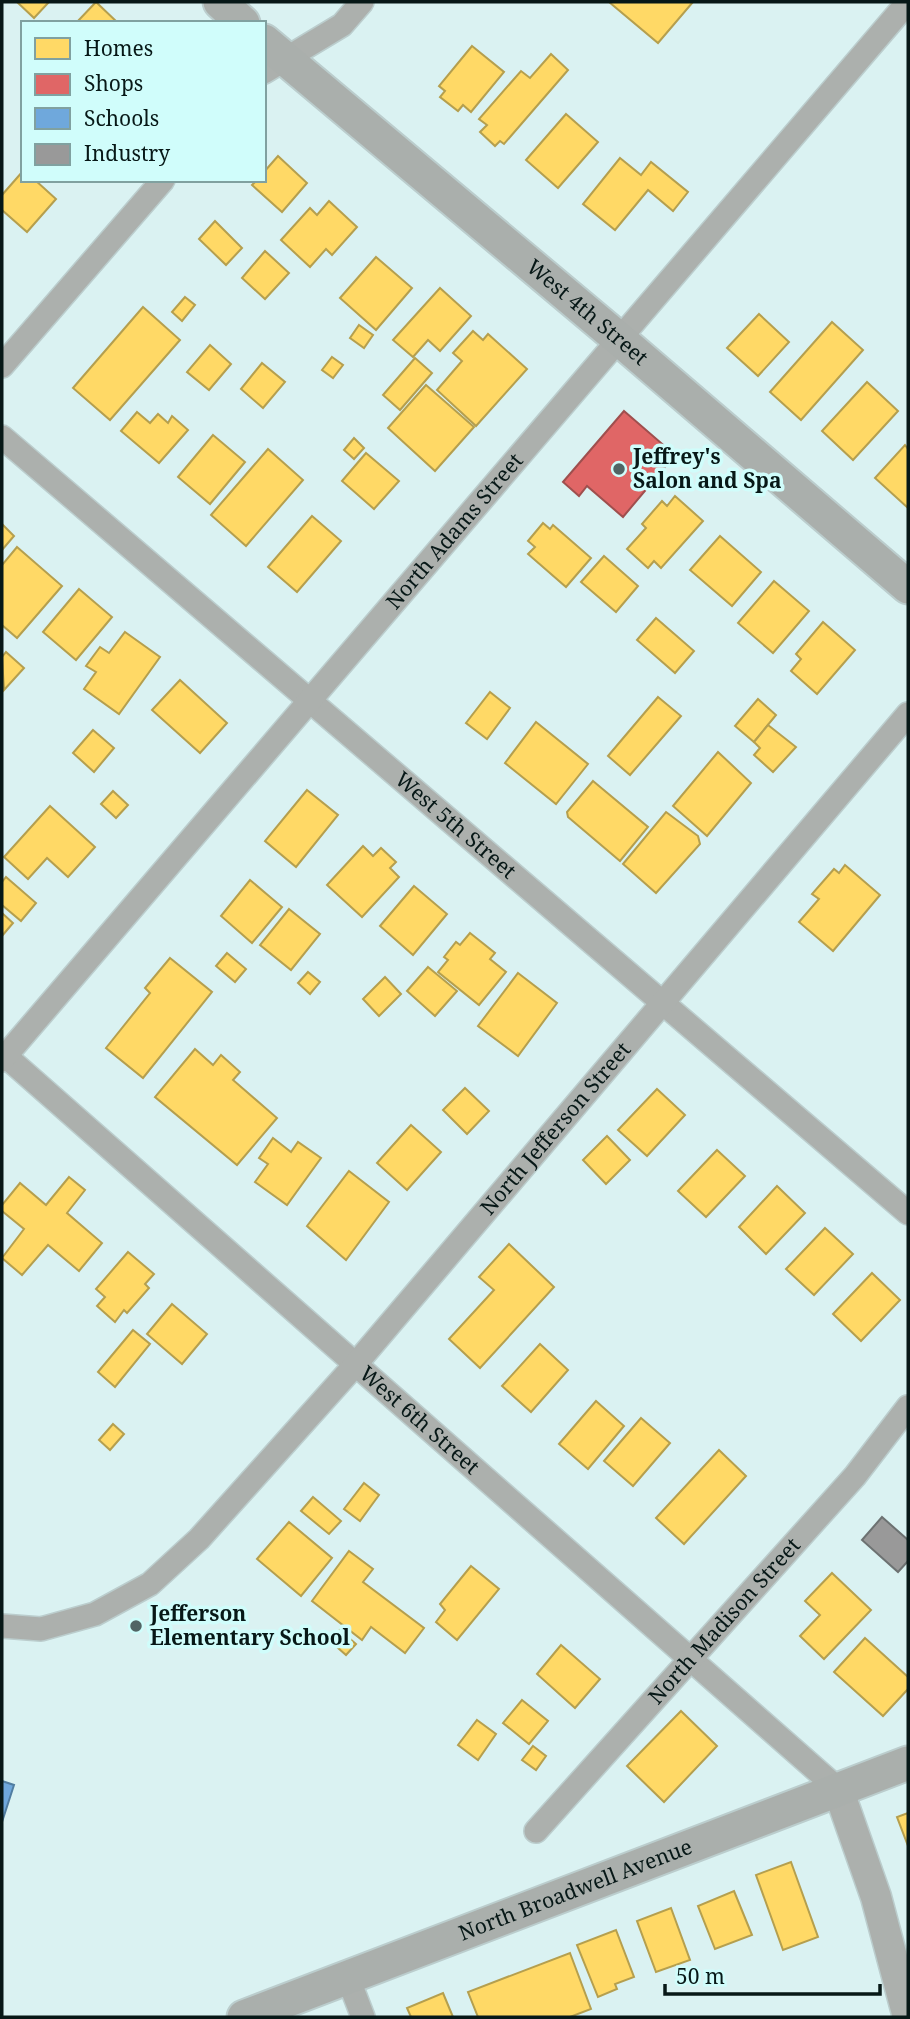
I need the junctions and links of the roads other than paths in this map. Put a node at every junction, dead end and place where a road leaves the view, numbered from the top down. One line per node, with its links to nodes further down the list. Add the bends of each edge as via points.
1 (220, 2): 4 (main road)
2 (362, 2): 5 (street, via 342,25)
3 (908, 2): 7 (street, North Adams Street)
4 (241, 21)
5 (271, 58): 7 (main road, West 4th Street)
6 (161, 182): 8 (street)
7 (619, 339): 10 (main road, West 4th Street); 11 (street, North Adams Street)
8 (2, 366)
9 (2, 437): 11 (street, West 5th Street)
10 (908, 587)
11 (309, 701): 13 (street, West 5th Street); 14 (street, North Adams Street)
12 (908, 714): 13 (street, North Jefferson Street)
13 (663, 1004): 15 (street, West 5th Street); 16 (street, North Jefferson Street)
14 (3, 1056): 16 (street, West 6th Street)
15 (908, 1213)
16 (355, 1365): 18 (street, North Jefferson Street, via 199,1539 150,1584 95,1614 41,1629); 19 (street, West 6th Street)
17 (908, 1407): 19 (street, North Madison Street, via 855,1476)
18 (2, 1626)
19 (689, 1660): 21 (street, West 6th Street); 22 (street, North Madison Street)
20 (908, 1763): 21 (main road, North Broadwell Avenue)
21 (838, 1789): 23 (main road, North Broadwell Avenue); 26 (street, via 876,1897)
22 (536, 1831)
23 (348, 1978): 24 (main road, North Broadwell Avenue); 25 (street)
24 (243, 2017)
25 (363, 2017)
26 (908, 2017)

